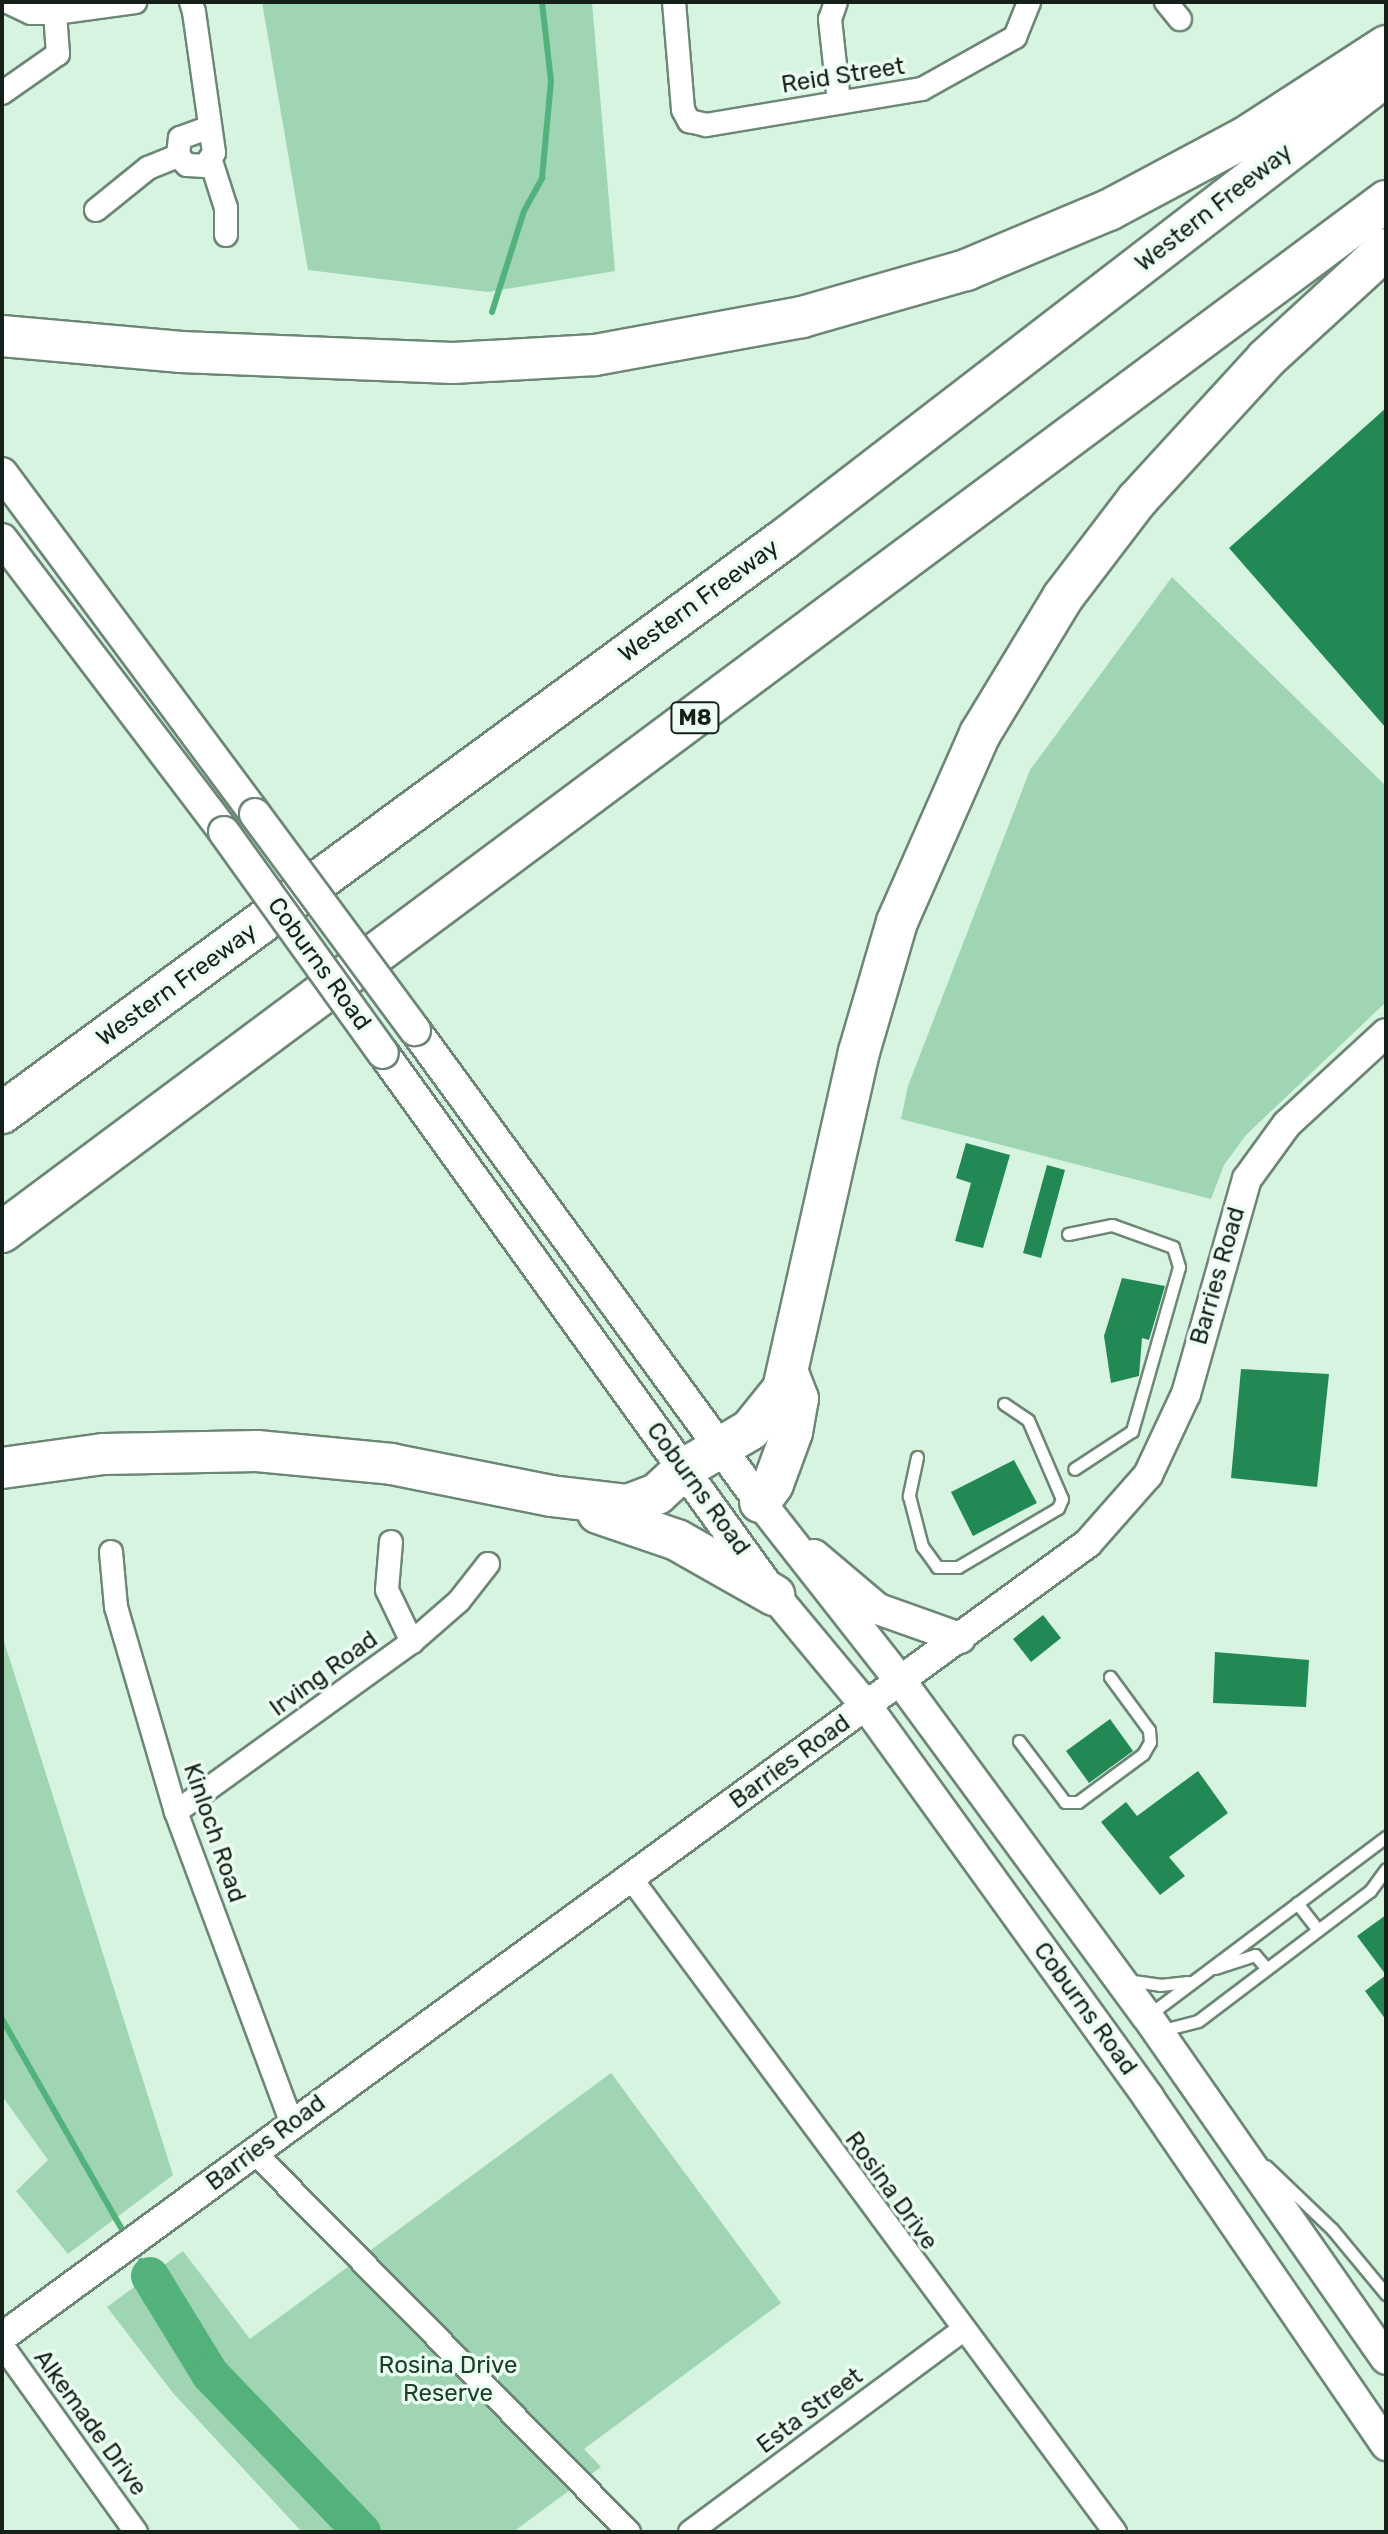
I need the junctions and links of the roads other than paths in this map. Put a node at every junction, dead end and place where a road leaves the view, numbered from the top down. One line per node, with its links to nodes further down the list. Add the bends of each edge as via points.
1 (8, 2): 7 (street, via 31,13)
2 (135, 2): 7 (street)
3 (191, 2): 12 (street)
4 (674, 2): 11 (street, Reid Street, via 683,110 689,121 706,125)
5 (836, 2): 11 (street, via 830,19)
6 (1029, 2): 11 (street, Reid Street, via 1015,37 922,89)
7 (55, 13): 10 (street, via 58,54)
8 (1386, 46): 20 (highway, via 1246,137 1109,210 966,270 802,317 635,349 514,361 390,363)
9 (1386, 76): 25 (highway, Western Freeway, via 783,540)
10 (2, 93)
11 (839, 102)
12 (210, 127): 13 (street, via 184,134); 14 (street)
13 (178, 156): 14 (street, via 193,167); 16 (street, via 148,168)
14 (211, 161): 17 (street, via 226,208)
15 (1386, 201): 26 (highway, M8)
16 (96, 210)
17 (226, 235)
18 (1386, 249): 28 (highway, via 1266,359 1137,500 1063,597 980,734 919,867 879,977)
19 (2, 336): 20 (highway)
20 (61, 344): 21 (highway)
21 (2, 360)
22 (2, 473): 30 (main road, Coburns Road, bridge)
23 (2, 539): 33 (main road, Coburns Road, bridge, via 224,832)
24 (1386, 1033): 42 (street, Barries Road, via 1287,1124 1247,1179 1186,1394 1148,1475 1088,1543)
25 (2, 1113)
26 (2, 1232)
27 (1068, 1234): 34 (lane, via 1112,1225 1173,1247 1179,1267 1132,1431)
28 (788, 1371): 30 (highway, via 768,1414); 36 (highway, via 798,1399 792,1432 773,1484)
29 (1004, 1404): 31 (lane, via 1028,1420 1062,1499 1058,1508 958,1567 937,1567 922,1546 909,1496)
30 (721, 1448): 33 (highway); 36 (main road, Coburns Road)
31 (917, 1457)
32 (2, 1468): 35 (highway, via 103,1454 257,1451 391,1464)
33 (684, 1469): 35 (highway, via 657,1494 628,1505); 41 (main road, Coburns Road)
34 (1074, 1469)
35 (551, 1496): 41 (highway, via 677,1540)
36 (760, 1502): 38 (main road, Coburns Road)
37 (391, 1542): 43 (street, via 387,1590)
38 (796, 1550): 42 (main road, via 830,1564 897,1619); 45 (main road, Coburns Road)
39 (111, 1552): 48 (street, Kinloch Road, via 116,1607)
40 (488, 1564): 43 (street, Irving Road, via 459,1601)
41 (774, 1595): 46 (main road, Coburns Road)
42 (960, 1638): 45 (street, Barries Road)
43 (412, 1642): 48 (street, Irving Road)
44 (1110, 1677): 47 (lane, via 1149,1730 1150,1742 1143,1754 1078,1802 1065,1802)
45 (902, 1683): 46 (street, Barries Road); 56 (main road, Coburns Road)
46 (867, 1707): 51 (street, Barries Road); 59 (main road, Coburns Road)
47 (1019, 1741)
48 (176, 1812): 60 (street, Kinloch Road)
49 (1386, 1837): 52 (lane)
50 (1386, 1869): 53 (lane, via 1370,1891)
51 (630, 1877): 60 (street, Barries Road); 64 (street, Rosina Drive)
52 (1297, 1903): 53 (lane); 55 (lane)
53 (1318, 1930): 54 (lane)
54 (1267, 1969): 55 (lane, via 1255,1955); 58 (lane, via 1198,2021)
55 (1207, 1970): 57 (lane)
56 (1117, 1979): 57 (lane, via 1160,1985); 58 (main road, Coburns Road)
57 (1191, 1981): 58 (lane)
58 (1152, 2024): 59 (main road); 61 (main road, Coburns Road)
59 (1111, 2046): 68 (main road, Coburns Road)
60 (292, 2124): 62 (street, Barries Road)
61 (1233, 2135): 63 (lane, Coburns Road, via 1332,2229); 67 (main road, Coburns Road)
62 (253, 2151): 65 (street, Barries Road, via 89,2278); 70 (street)
63 (1386, 2294)
64 (962, 2331): 71 (street, Esta Street); 72 (street, Rosina Drive)
65 (2, 2337)
66 (2, 2345): 69 (street, Alkemade Drive)
67 (1386, 2359)
68 (1386, 2445)
69 (136, 2532)
70 (629, 2532)
71 (690, 2532)
72 (1115, 2532)

